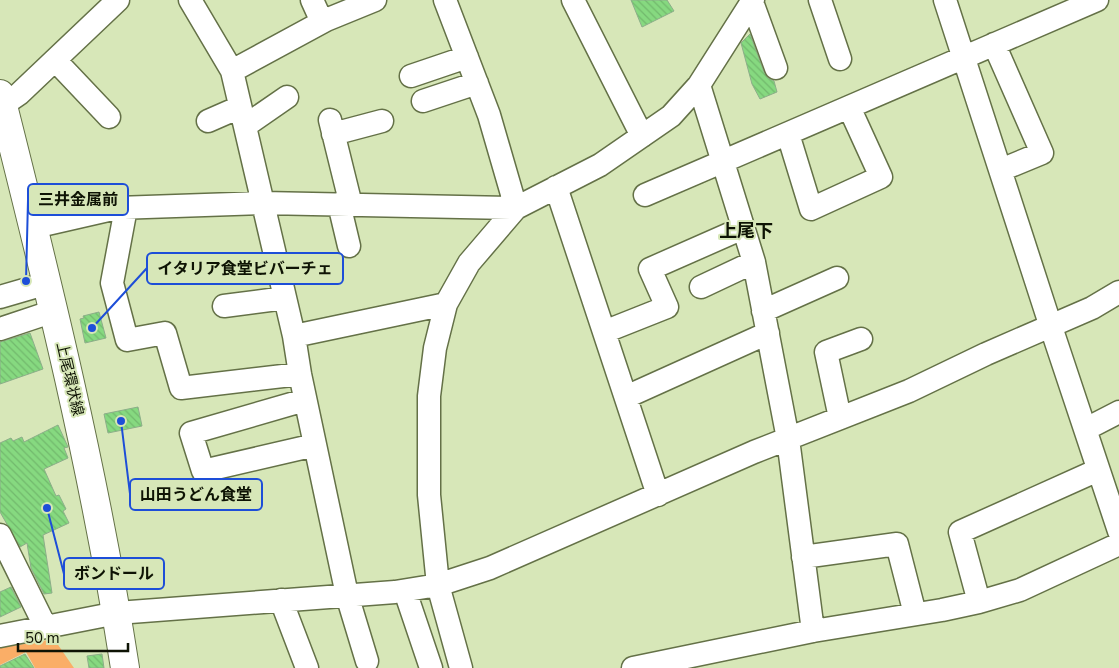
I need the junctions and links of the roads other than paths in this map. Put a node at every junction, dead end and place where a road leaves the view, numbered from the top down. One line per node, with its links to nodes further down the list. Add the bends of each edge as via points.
1 (118, 0): 17 (street)
2 (190, 0): 19 (street)
3 (312, 0): 12 (street)
4 (375, 0): 12 (street)
5 (445, 0): 14 (street)
6 (573, 0): 32 (street)
7 (820, 0): 16 (street)
8 (945, 0): 15 (street)
9 (1097, 0): 11 (street)
10 (752, 1): 18 (street); 22 (street)
11 (1049, 9): 13 (street)
12 (322, 22): 19 (street)
13 (994, 44): 15 (street); 34 (street, via 1042,153)
14 (467, 57): 20 (street); 21 (street)
15 (962, 57): 26 (street); 34 (street)
16 (840, 59)
17 (55, 60): 24 (street, via 19,94); 28 (street)
18 (776, 68)
19 (232, 71): 27 (street)
20 (411, 76)
21 (477, 83): 25 (street); 40 (street)
22 (699, 85): 32 (street, via 671,116); 33 (street)
23 (287, 97): 27 (street)
24 (1, 99): 41 (main road, 上尾環状線)
25 (423, 101)
26 (849, 107): 31 (street); 31 (street, via 881,177 811,210)
27 (243, 116): 29 (street); 37 (street)
28 (109, 117)
29 (208, 121)
30 (382, 121): 38 (street, via 332,127)
31 (788, 134): 33 (street)
32 (642, 136): 35 (street, via 600,166)
33 (723, 162): 36 (street); 42 (street)
34 (1001, 170): 55 (street)
35 (556, 187): 40 (street); 57 (street)
36 (645, 195)
37 (263, 203): 38 (street); 39 (street); 50 (street)
38 (345, 204): 40 (street); 43 (street)
39 (126, 208): 41 (street); 61 (street, via 112,283 127,340 165,333 181,388)
40 (516, 208): 51 (street, via 469,263)
41 (34, 227): 46 (main road, 上尾環状線)
42 (744, 228): 44 (street); 57 (street, via 650,269 667,307)
43 (349, 246)
44 (754, 262): 47 (street); 54 (street)
45 (837, 278): 54 (street)
46 (48, 282): 49 (street); 53 (main road, 上尾環状線)
47 (701, 286)
48 (1119, 292): 55 (street)
49 (0, 297)
50 (285, 298): 52 (street); 59 (street)
51 (446, 304): 59 (street); 75 (street, via 435,348 430,396 429,495)
52 (224, 306)
53 (54, 311): 56 (street); 80 (main road, 上尾環状線, via 83,436)
54 (763, 311): 58 (street)
55 (1050, 327): 65 (street, via 909,391); 66 (street)
56 (0, 328)
57 (604, 332): 62 (street)
58 (768, 333): 62 (street); 67 (street)
59 (294, 336): 61 (street)
60 (861, 339): 65 (street, via 826,352)
61 (300, 374): 63 (street)
62 (626, 396): 70 (street)
63 (305, 400): 68 (street); 68 (street, via 191,433 203,472)
64 (1119, 412): 66 (street)
65 (840, 418): 67 (street)
66 (1086, 429): 69 (street)
67 (788, 439): 70 (street); 74 (street)
68 (315, 445): 77 (street)
69 (1098, 470): 71 (street); 79 (street, via 960,532)
70 (658, 495): 75 (street, via 490,568)
71 (1119, 531)
72 (0, 535): 82 (street)
73 (1119, 544): 79 (street, via 1020,590)
74 (803, 557): 81 (street, via 897,544); 83 (street)
75 (438, 586): 76 (street); 89 (street)
76 (405, 591): 77 (street); 88 (street)
77 (347, 595): 78 (street); 85 (street)
78 (281, 600): 80 (street); 87 (street)
79 (979, 602): 81 (street)
80 (117, 613): 82 (street); 86 (main road, 上尾環状線)
81 (914, 614): 83 (street)
82 (45, 626): 84 (street)
83 (813, 631): 90 (street)
84 (0, 636)
85 (367, 661)
86 (125, 668)
87 (307, 668)
88 (432, 668)
89 (461, 668)
90 (632, 668)

